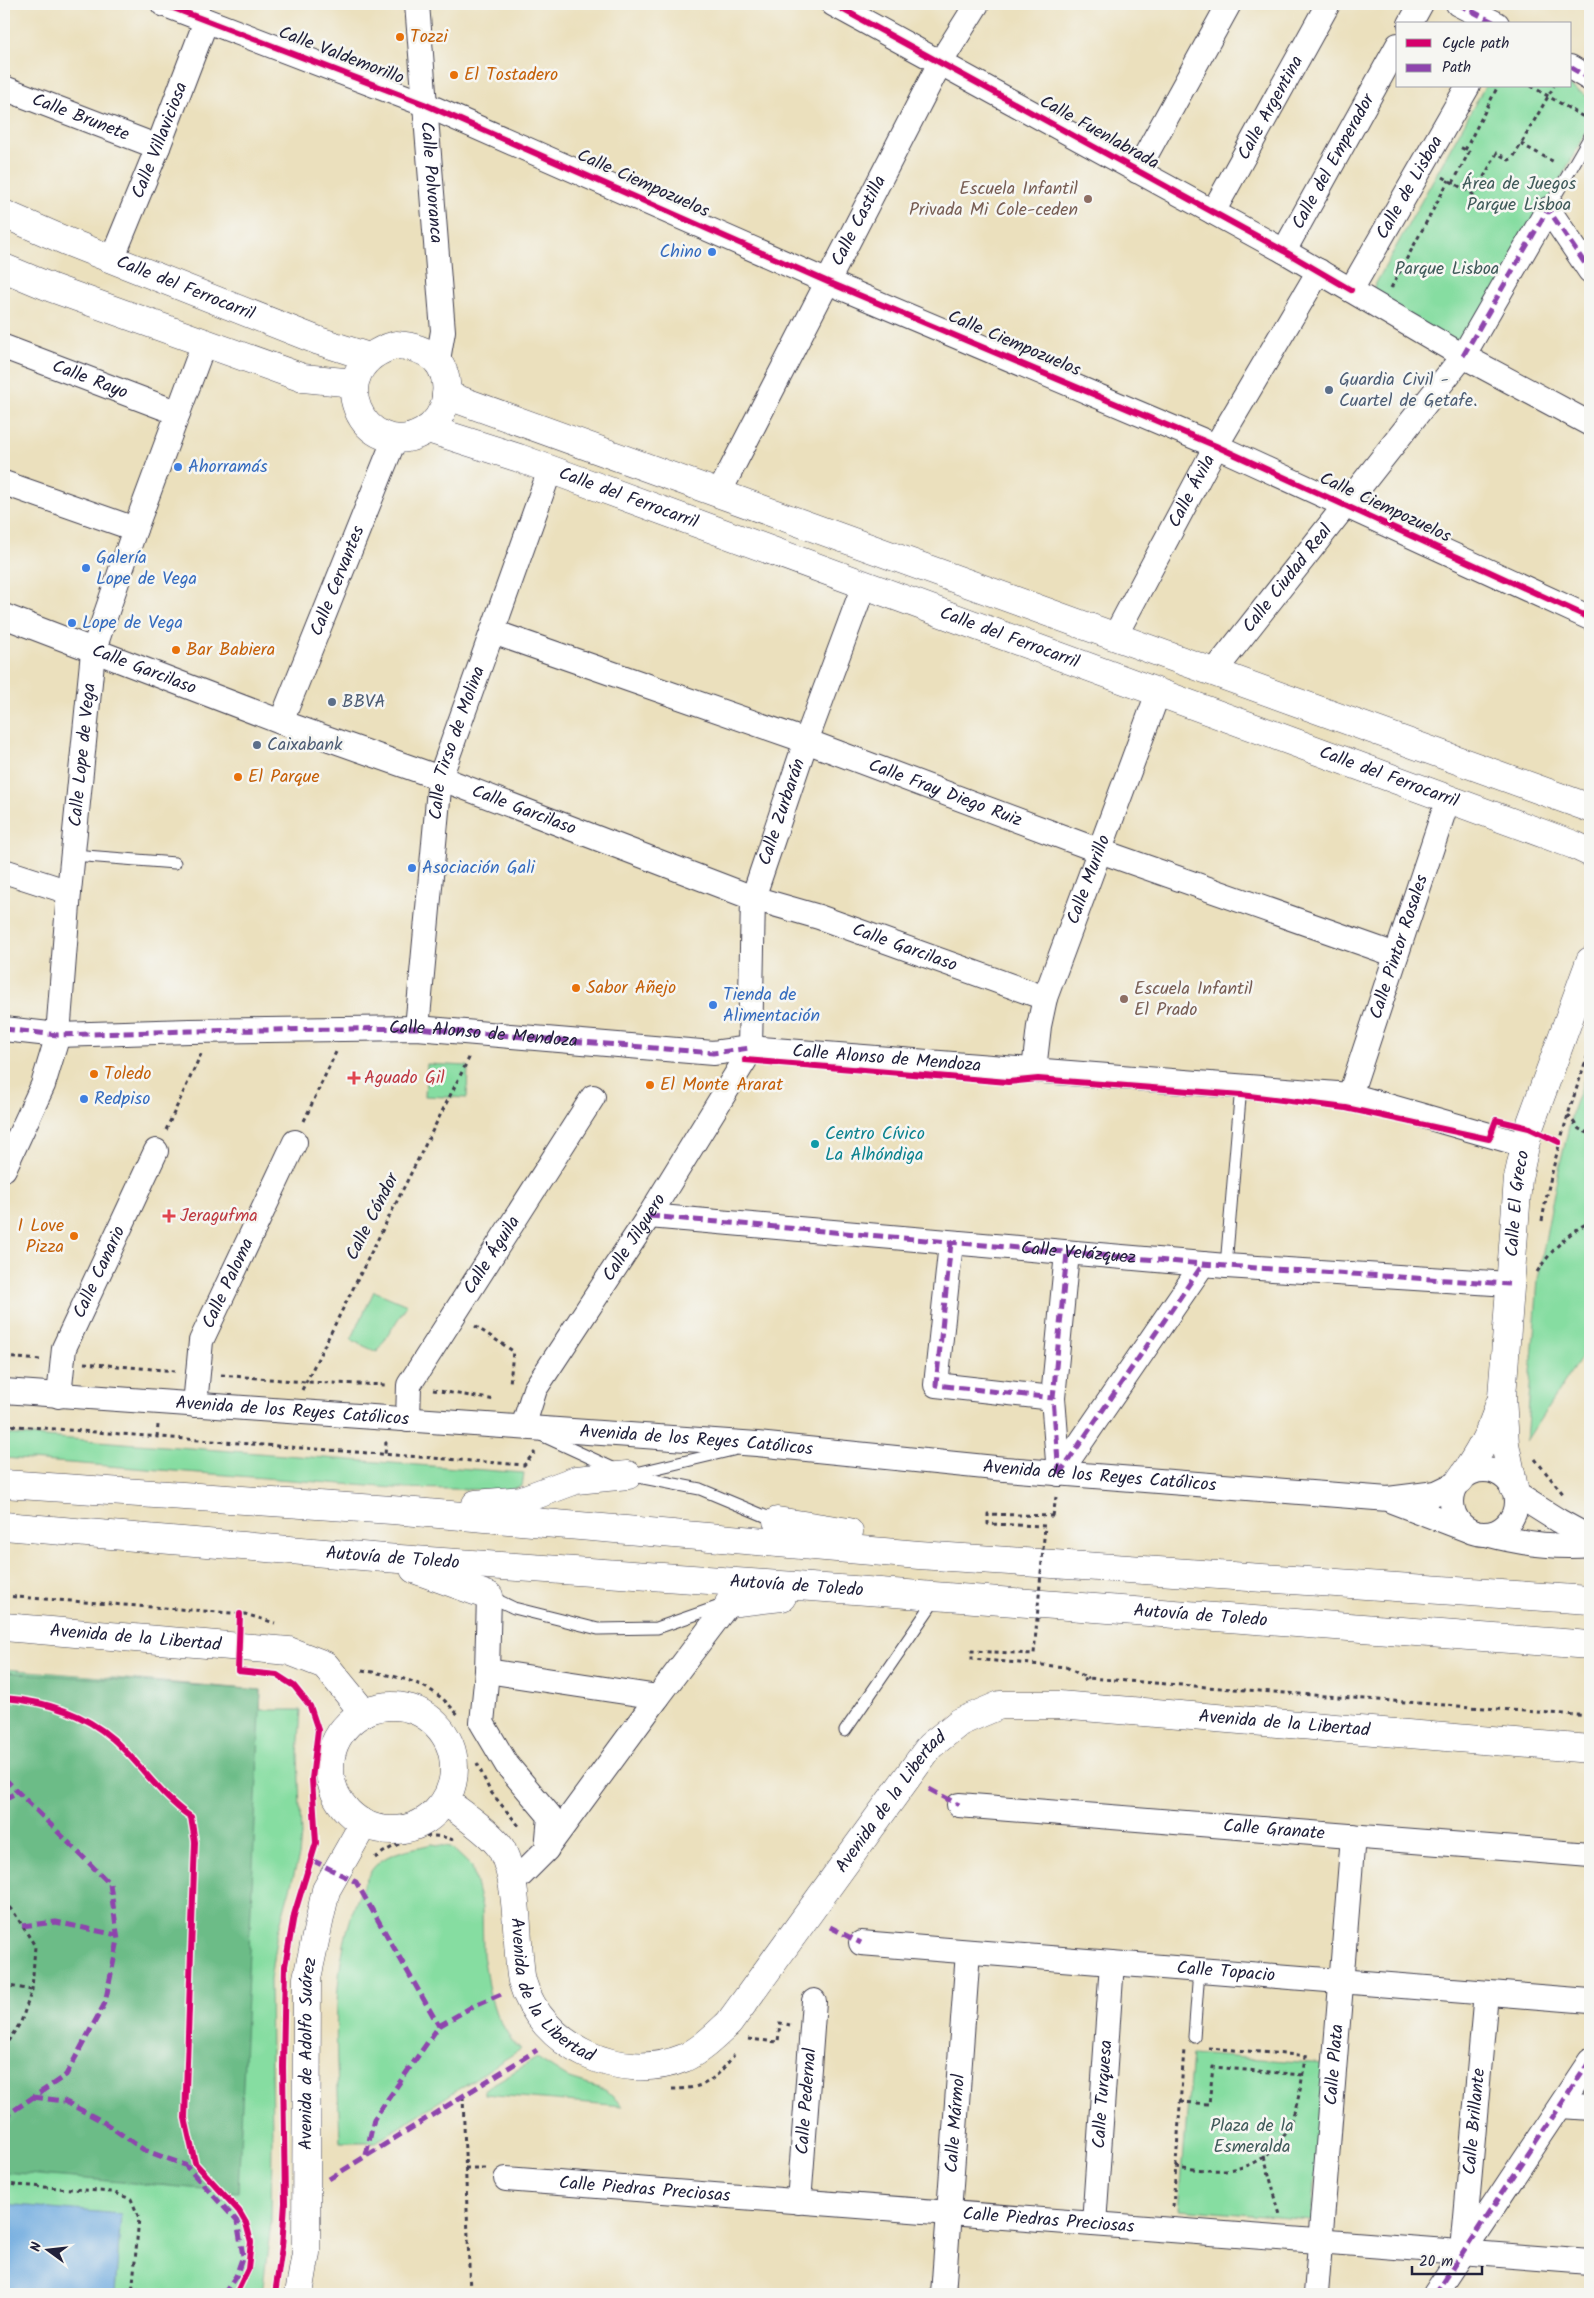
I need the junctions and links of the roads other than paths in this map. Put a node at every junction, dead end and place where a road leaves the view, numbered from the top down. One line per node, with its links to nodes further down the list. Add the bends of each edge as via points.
1 (166, 4): 9 (street, Calle Valdemorillo)
2 (417, 4): 18 (street, Calle Polvoranca)
3 (833, 4): 13 (street, Calle Fuenlabrada)
4 (977, 4): 13 (street, Calle Castilla)
5 (1229, 4): 21 (street)
6 (1328, 4): 23 (street, Calle Argentina)
7 (1421, 4): 10 (street)
8 (1458, 4): 11 (street)
9 (206, 21): 18 (street, Calle Valdemorillo); 20 (street, Calle Villaviciosa)
10 (1411, 22)
11 (1493, 22)
12 (1396, 49): 25 (street, Calle del Emperador)
13 (940, 63): 21 (street, Calle Fuenlabrada); 30 (street, Calle Castilla)
14 (1572, 68): 15 (street)
15 (1590, 79)
16 (4, 88): 20 (street, Calle Brunete)
17 (1467, 88): 31 (street, Calle de Lisboa)
18 (424, 104): 30 (street, Calle Ciempozuelos); 36 (street, Calle Polvoranca, via 443,332)
19 (1590, 136): 22 (lane, Calle Ciudad Real)
20 (158, 147): 26 (street, Calle Villaviciosa)
21 (1137, 171): 23 (street, Calle Fuenlabrada)
22 (1548, 209): 29 (street); 34 (street, Calle Ciudad Real)
23 (1213, 212): 25 (street, Calle Fuenlabrada)
24 (4, 214): 26 (main road, Calle del Ferrocarril)
25 (1284, 250): 28 (street, Calle Fuenlabrada)
26 (112, 259): 35 (main road, Calle del Ferrocarril, via 318,341)
27 (4, 268): 32 (main road)
28 (1319, 271): 31 (street, Calle Fuenlabrada); 43 (street, Calle Ávila)
29 (1590, 271)
30 (828, 282): 43 (street, Calle Ciempozuelos); 46 (street, Calle Castilla)
31 (1351, 290): 34 (street, Calle Fuenlabrada)
32 (204, 343): 37 (main road, via 304,378); 39 (street, Calle Lope de Vega)
33 (4, 347): 39 (street, Calle Rayo)
34 (1463, 356): 40 (street, Calle Fuenlabrada); 47 (street, Calle Ciudad Real)
35 (370, 357): 36 (main road, via 380,350 408,346); 37 (main road)
36 (438, 360): 38 (main road)
37 (354, 383): 42 (main road, via 360,416 374,430)
38 (446, 395): 41 (main road, via 437,420); 46 (main road, Calle del Ferrocarril)
39 (178, 413): 48 (street, Calle Lope de Vega)
40 (1590, 424)
41 (428, 429): 42 (main road, via 418,435); 44 (main road, Calle del Ferrocarril)
42 (395, 438): 57 (street, Calle Cervantes)
43 (1216, 446): 47 (street, Calle Ciempozuelos); 53 (street, Calle Ávila)
44 (550, 470): 49 (main road, Calle del Ferrocarril); 52 (street, Calle Tirso de Molina)
45 (4, 483): 48 (street)
46 (719, 493): 53 (main road, Calle del Ferrocarril)
47 (1343, 506): 51 (street, Calle Ciempozuelos); 55 (street, Calle Ciudad Real)
48 (135, 529): 54 (street, Calle Lope de Vega)
49 (864, 585): 56 (main road, Calle del Ferrocarril); 58 (street, Calle Zurbarán)
50 (4, 616): 54 (street, Calle Garcilaso)
51 (1590, 618)
52 (493, 632): 58 (street, Calle Fray Diego Ruiz); 59 (street, Calle Tirso de Molina)
53 (1115, 636): 55 (main road, Calle del Ferrocarril)
54 (94, 652): 57 (street, Calle Garcilaso); 64 (street, Calle Lope de Vega)
55 (1214, 672): 61 (main road, Calle del Ferrocarril)
56 (1158, 693): 60 (main road, Calle del Ferrocarril); 63 (street, Calle Murillo)
57 (280, 722): 59 (street, Calle Garcilaso)
58 (806, 741): 63 (street, Calle Fray Diego Ruiz); 68 (street, Calle Zurbarán)
59 (440, 778): 68 (street, Calle Garcilaso); 72 (street, Calle Tirso de Molina)
60 (1448, 799): 62 (main road, Calle del Ferrocarril); 69 (street, Calle Pintor Rosales)
61 (1590, 808)
62 (1590, 849)
63 (1100, 850): 69 (street, Calle Fray Diego Ruiz); 71 (street, Calle Murillo)
64 (72, 855): 65 (lane); 67 (street, Calle Lope de Vega)
65 (175, 863)
66 (4, 871): 67 (street)
67 (68, 892): 74 (street, Calle Lope de Vega)
68 (753, 898): 71 (street, Calle Garcilaso, via 820,917); 75 (street, Calle Zurbarán)
69 (1396, 955): 78 (street, Calle Pintor Rosales)
70 (1590, 962): 80 (main road, Calle El Greco)
71 (1045, 998): 76 (street, Calle Murillo)
72 (416, 1028): 74 (street, Calle Alonso de Mendoza); 75 (street, Calle Alonso de Mendoza, via 712,1053)
73 (4, 1029): 74 (street, Calle Alonso de Mendoza)
74 (58, 1035): 83 (street, Calle Lope de Vega, via 43,1085)
75 (750, 1048): 76 (street, Calle Alonso de Mendoza); 84 (street, Calle Jilguero)
76 (1034, 1070): 77 (street, Calle Alonso de Mendoza)
77 (1241, 1086): 78 (street, Calle Alonso de Mendoza); 87 (lane)
78 (1350, 1095): 80 (street, Calle Alonso de Mendoza)
79 (593, 1097): 94 (street, Calle Águila, via 409,1386)
80 (1526, 1136): 88 (main road, Calle El Greco, via 1518,1178)
81 (295, 1142): 93 (street, Calle Paloma, via 201,1341)
82 (156, 1151): 90 (street, Calle Canario, via 64,1348)
83 (4, 1169)
84 (649, 1216): 85 (street, Calle Velázquez); 95 (street, Calle Jilguero, via 535,1388)
85 (951, 1243): 86 (street, Calle Velázquez); 92 (street, via 936,1385)
86 (1068, 1253): 87 (street, Calle Velázquez); 92 (street)
87 (1215, 1265): 88 (street, Calle Velázquez); 97 (street)
88 (1509, 1284): 91 (main road, Calle El Greco)
89 (4, 1391): 90 (street, Avenida de los Reyes Católicos)
90 (59, 1396): 93 (street, Avenida de los Reyes Católicos)
91 (1502, 1397): 99 (main road, via 1494,1424); 101 (main road, via 1505,1444)
92 (1053, 1398): 97 (street)
93 (195, 1406): 94 (street, Avenida de los Reyes Católicos)
94 (408, 1420): 95 (street, Avenida de los Reyes Católicos)
95 (523, 1427): 96 (street, Avenida de los Reyes Católicos); 98 (lane)
96 (757, 1444): 97 (street, Avenida de los Reyes Católicos); 98 (lane)
97 (1059, 1474): 102 (street, Avenida de los Reyes Católicos)
98 (628, 1476): 103 (main road, via 576,1480 522,1500); 104 (lane, via 700,1489)
99 (1459, 1481): 101 (street, via 1473,1471 1490,1470 1507,1478); 102 (street, Avenida de los Reyes Católicos, via 1436,1493); 106 (street, via 1452,1506 1460,1523)
100 (4, 1484): 103 (main road)
101 (1515, 1491): 106 (street, via 1516,1511 1507,1525 1498,1531); 107 (street)
102 (1388, 1499): 106 (street, Avenida de los Reyes Católicos)
103 (392, 1510): 109 (main road)
104 (777, 1521): 109 (main road, via 861,1534)
105 (4, 1526): 110 (main road, Autovía de Toledo)
106 (1479, 1533): 108 (street, Avenida de los Reyes Católicos, via 1511,1540)
107 (1590, 1538)
108 (1590, 1545)
109 (919, 1555): 114 (main road)
110 (385, 1558): 111 (main road, Autovía de Toledo); 112 (main road)
111 (854, 1590): 113 (main road, Autovía de Toledo); 115 (main road)
112 (489, 1596): 115 (lane, via 514,1608 598,1629 657,1628); 118 (street)
113 (937, 1596): 117 (main road, Autovía de Toledo); 121 (lane)
114 (1590, 1600)
115 (729, 1603): 119 (street)
116 (4, 1627): 120 (main road, Avenida de la Libertad, via 289,1651 325,1665)
117 (1590, 1645)
118 (487, 1671): 119 (street); 127 (street, via 482,1722 507,1766 550,1816)
119 (658, 1697): 127 (street)
120 (364, 1713): 123 (main road, via 387,1706 411,1708 428,1717 443,1732 451,1748 454,1765); 125 (main road, via 343,1730 333,1749 330,1768 334,1789 342,1804)
121 (844, 1731)
122 (1590, 1749): 129 (main road, Avenida de la Libertad, via 1059,1705 1000,1705 960,1722 930,1746 728,2023 705,2045 684,2058 646,2066 605,2062 569,2045 541,2020 522,1981)
123 (445, 1801): 125 (main road, via 425,1820 412,1827 381,1829); 129 (main road, Avenida de la Libertad, via 473,1820 502,1849)
124 (959, 1805): 126 (street, Calle Granate)
125 (364, 1823): 149 (main road, Avenida de Adolfo Suárez, via 326,1890 307,1978 306,2253)
126 (1353, 1836): 128 (street, Calle Granate); 134 (street, Calle Plata)
127 (547, 1848): 129 (street)
128 (1590, 1855)
129 (512, 1884)
130 (861, 1943): 131 (street, Calle Topacio)
131 (968, 1952): 132 (street, Calle Topacio); 144 (street, Calle Mármol)
132 (1112, 1963): 133 (street, Calle Topacio); 145 (street, Calle Turquesa)
133 (1199, 1970): 134 (street, Calle Topacio); 138 (lane)
134 (1342, 1981): 135 (street, Calle Topacio); 146 (street, Calle Plata)
135 (1486, 1992): 137 (street, Calle Topacio); 147 (street, Calle Brillante)
136 (814, 2001): 143 (street, Calle Pedernal)
137 (1590, 2001)
138 (1194, 2037)
139 (1590, 2061): 140 (street)
140 (1560, 2106): 141 (street); 147 (street)
141 (1590, 2108)
142 (506, 2180): 143 (street, Calle Piedras Preciosas)
143 (799, 2202): 144 (street, Calle Piedras Preciosas)
144 (949, 2213): 145 (street, Calle Piedras Preciosas); 150 (street, Calle Mármol)
145 (1094, 2224): 146 (street, Calle Piedras Preciosas)
146 (1320, 2242): 147 (street, Calle Piedras Preciosas); 151 (street, Calle Plata)
147 (1463, 2252): 148 (street, Calle Piedras Preciosas); 152 (street)
148 (1590, 2262)
149 (299, 2294)
150 (943, 2294)
151 (1316, 2294)
152 (1435, 2294)

